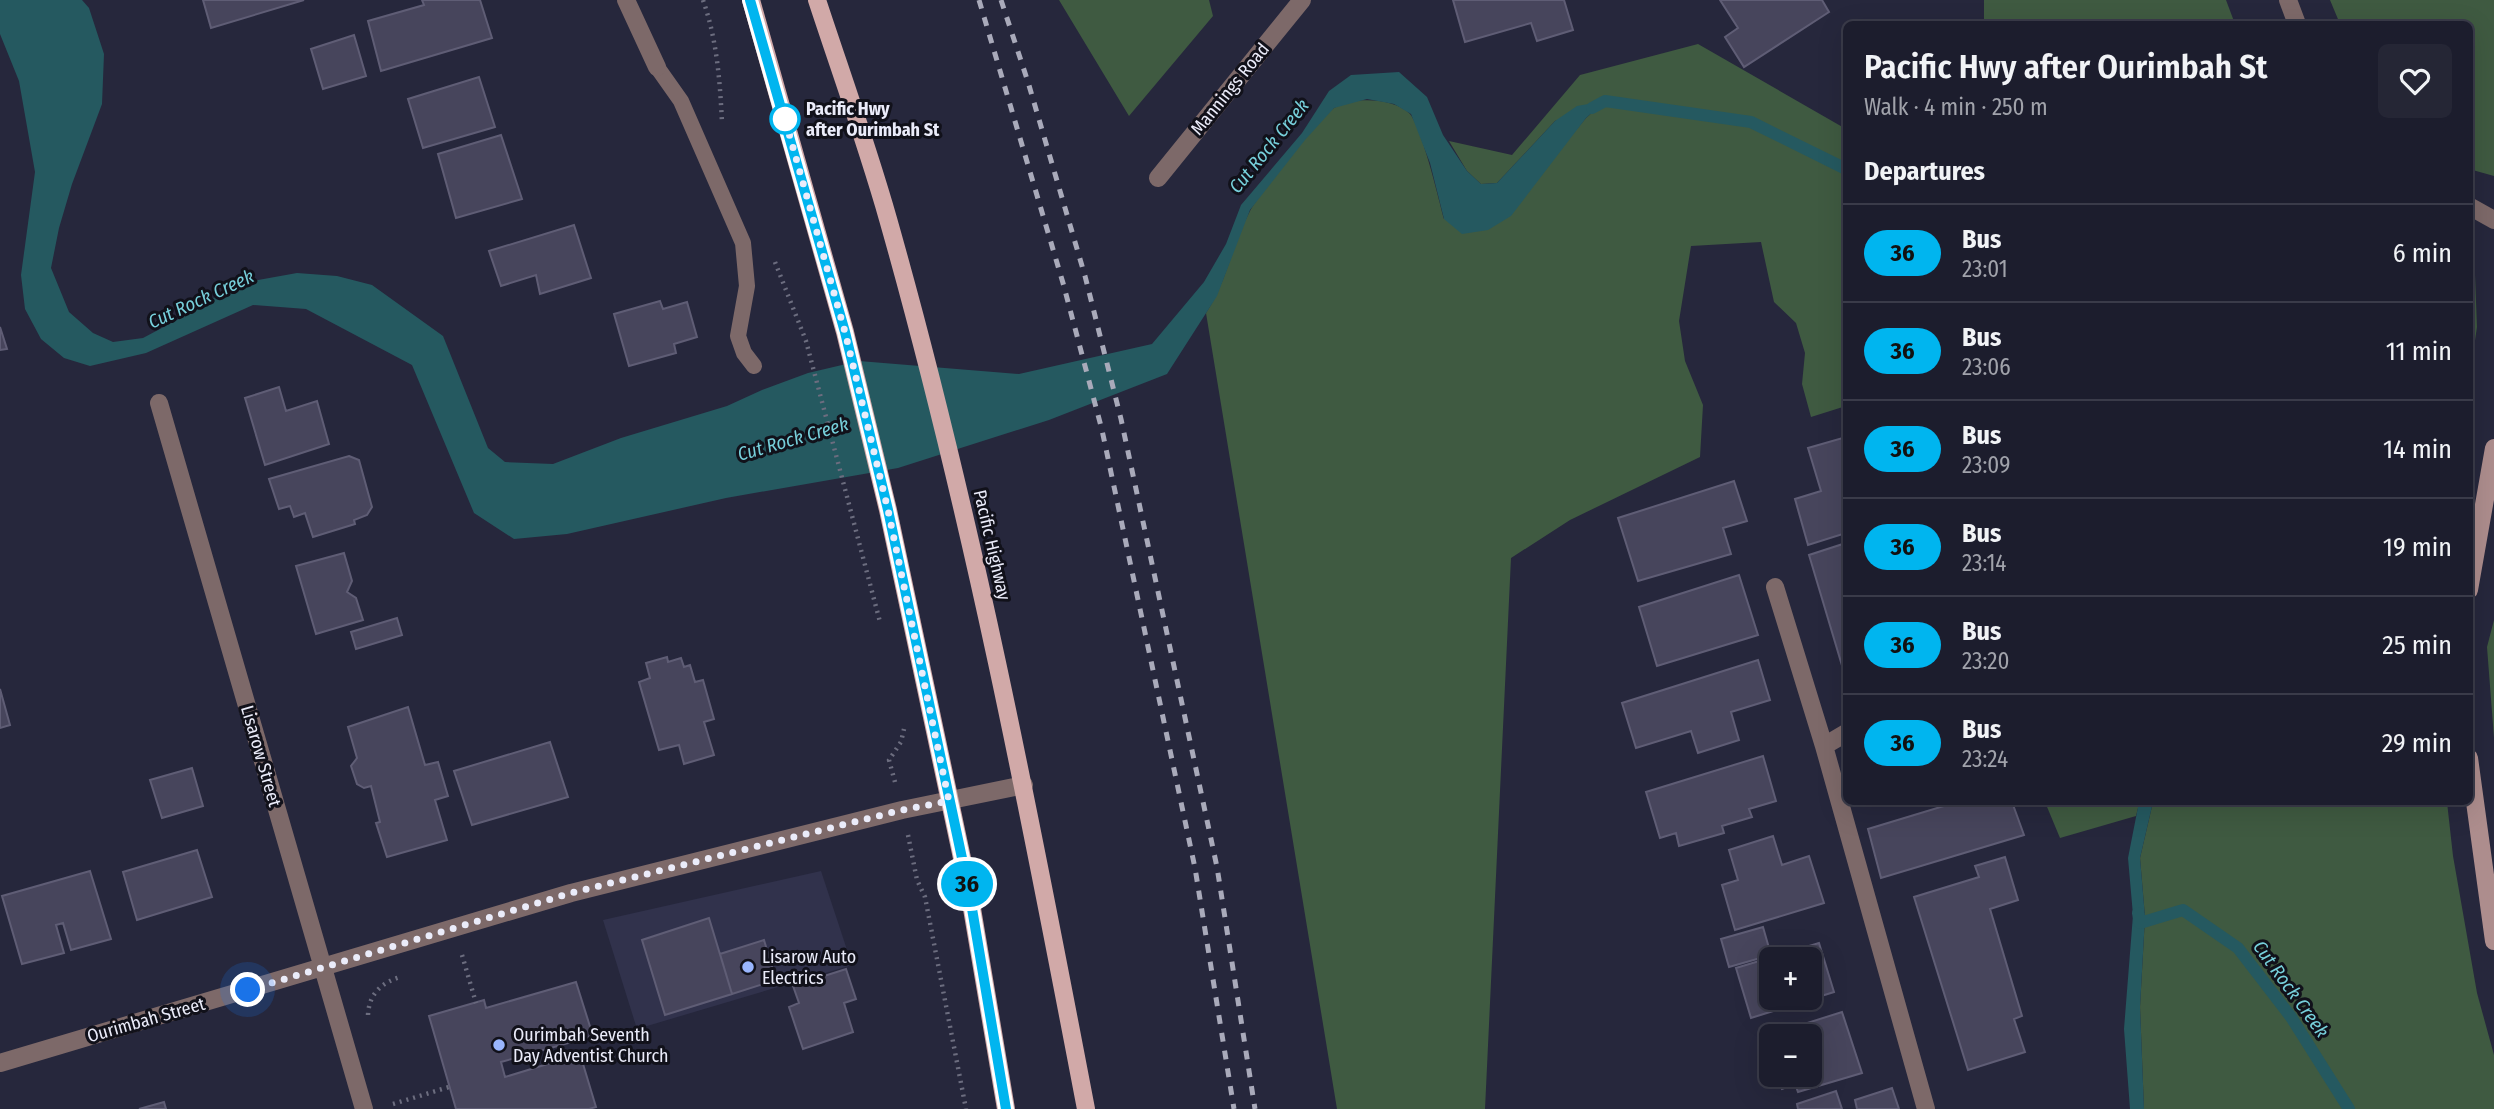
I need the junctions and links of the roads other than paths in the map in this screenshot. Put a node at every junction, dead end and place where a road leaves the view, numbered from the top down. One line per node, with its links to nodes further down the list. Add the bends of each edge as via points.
1 (626, 0): 7 (street)
2 (751, 0): 20 (main road, via 845,332)
3 (817, 0): 18 (main road, Pacific Highway, via 912,309)
4 (1302, 0): 8 (street, Mannings Road)
5 (2288, 0): 6 (street)
6 (2296, 21)
7 (657, 67): 11 (lane, via 681,101 743,243 747,286 738,336)
8 (1158, 178)
9 (2473, 208): 10 (street)
10 (2494, 220)
11 (754, 366)
12 (159, 404): 22 (street, Lisarow Street)
13 (2494, 448): 14 (street)
14 (2473, 567)
15 (1775, 587): 17 (street)
16 (1843, 735): 17 (street)
17 (1824, 746): 27 (street)
18 (1024, 785): 20 (street, Ourimbah Street); 26 (main road, Pacific Highway)
19 (2473, 787): 21 (street)
20 (949, 801): 22 (street, Ourimbah Street, via 571,893); 25 (main road)
21 (2494, 941)
22 (323, 968): 23 (street, Ourimbah Street); 24 (street, Lisarow Street)
23 (0, 1063)
24 (364, 1109)
25 (1006, 1109)
26 (1086, 1109)
27 (1926, 1109)

